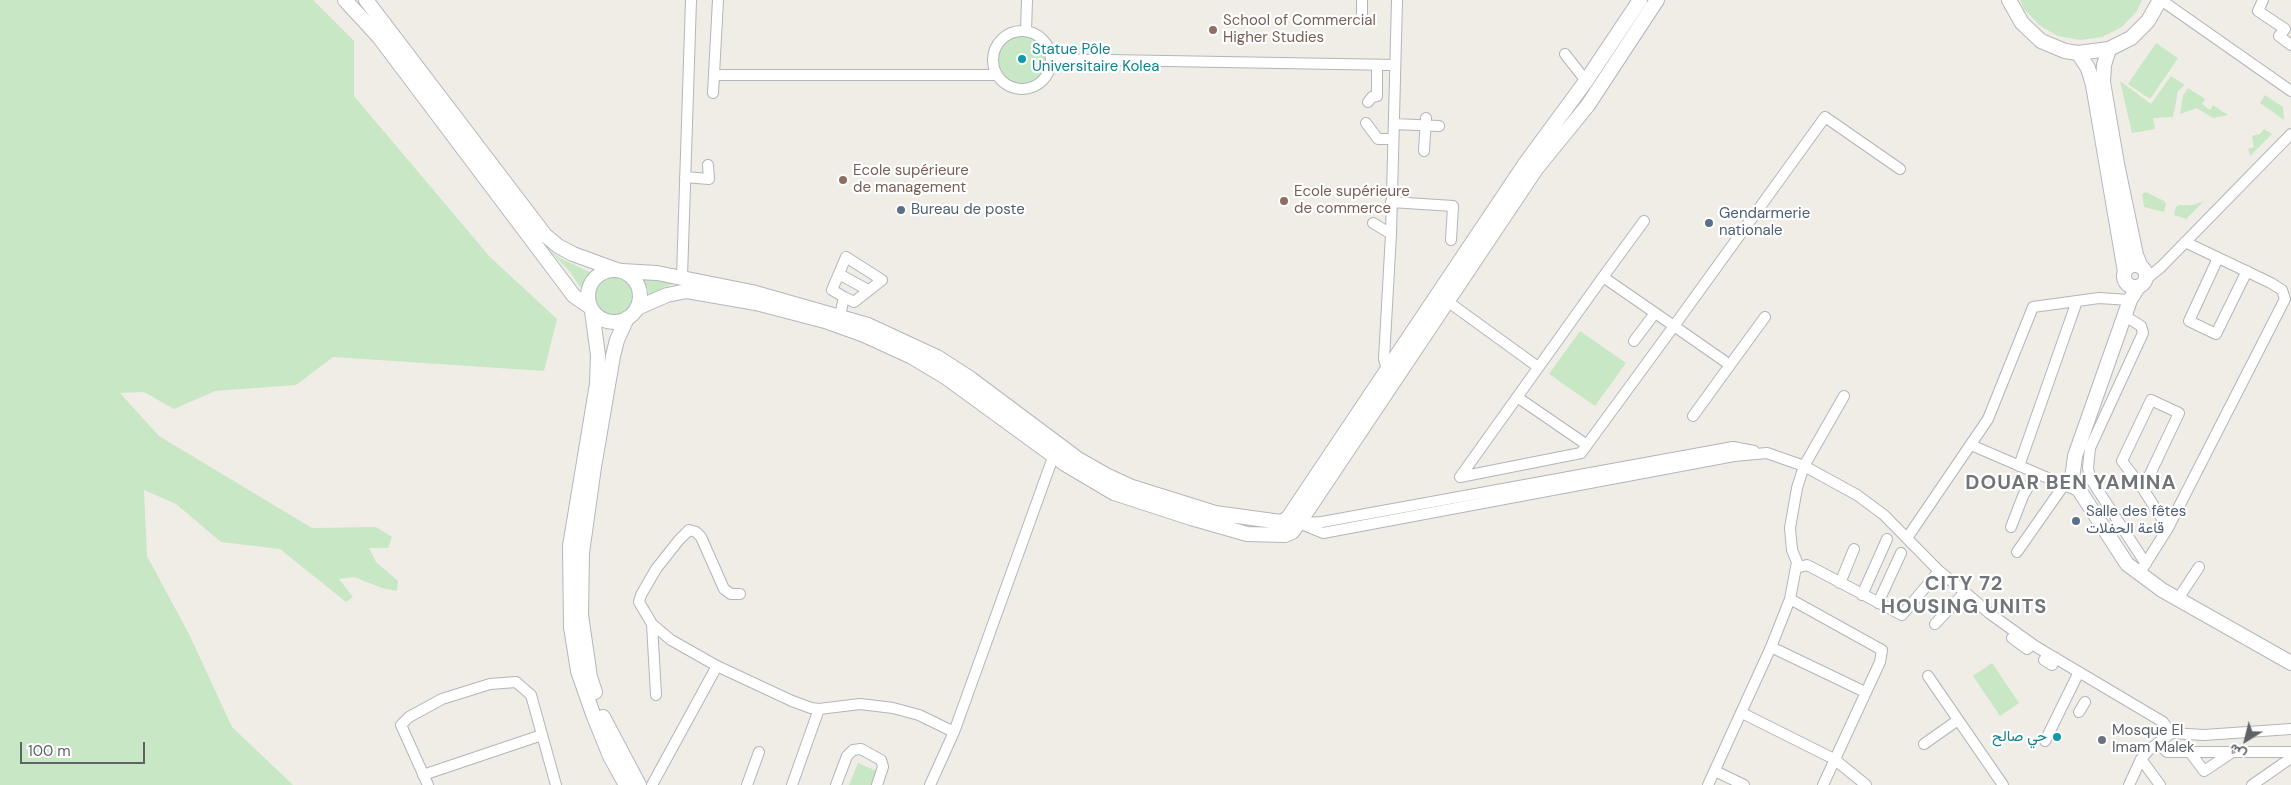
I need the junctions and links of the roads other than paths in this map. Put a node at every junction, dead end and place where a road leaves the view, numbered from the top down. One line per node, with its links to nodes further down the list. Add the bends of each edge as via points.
1 (345, 0): 58 (main road, via 379,37 574,296)
2 (366, 0): 46 (main road, via 545,235 573,254)
3 (691, 0): 38 (street)
4 (718, 0): 23 (street)
5 (1027, 0): 15 (street)
6 (1362, 0): 13 (street)
7 (1397, 0): 22 (street)
8 (1640, 0): 25 (main road)
9 (1657, 0): 55 (main road, via 1588,105 1536,169)
10 (2009, 0): 18 (main road, via 2022,23 2036,36 2053,47)
11 (2160, 0): 17 (main road, via 2137,33); 26 (street)
12 (2263, 0): 14 (street, via 2258,11)
13 (1362, 16)
14 (2288, 25): 16 (street, via 2279,36)
15 (1026, 31): 20 (street, via 1041,38); 24 (street, via 1010,34 997,44 992,60)
16 (2291, 44)
17 (2109, 50): 18 (main road); 51 (main road, via 2103,82 2136,255)
18 (2078, 53): 51 (main road, via 2088,68 2093,85)
19 (1565, 54): 25 (street)
20 (1051, 59): 21 (street); 24 (street, via 1047,75 1026,89 1010,87)
21 (1377, 65): 22 (street); 28 (street, via 1377,96)
22 (1395, 65): 31 (street)
23 (714, 75): 24 (street); 27 (street)
24 (997, 75)
25 (1586, 81): 68 (main road, via 1525,164)
26 (2291, 91)
27 (712, 93)
28 (1368, 102)
29 (1426, 122): 31 (street); 32 (street); 35 (street)
30 (1366, 123): 34 (street, via 1378,139)
31 (1394, 124): 34 (street)
32 (1439, 126)
33 (2291, 134): 44 (street)
34 (1393, 140): 39 (street)
35 (1424, 151)
36 (708, 165): 38 (street, via 708,178)
37 (1900, 169): 64 (street, via 1825,117)
38 (685, 177): 49 (street)
39 (1392, 202): 42 (street); 43 (street, via 1453,206)
40 (1644, 221): 50 (street)
41 (1372, 223): 42 (street)
42 (1391, 234): 68 (street)
43 (1451, 240)
44 (2185, 242): 45 (street); 51 (street)
45 (2218, 258): 47 (street); 47 (street, via 2190,321 2216,334)
46 (620, 270): 49 (main road); 57 (main road, via 636,282 640,299); 58 (main road, via 599,273 592,280 587,298)
47 (2247, 271): 83 (street, via 2282,290 2285,299)
48 (838, 274): 52 (street); 52 (street, via 846,257 882,280); 53 (street, via 832,290)
49 (682, 277): 60 (main road)
50 (1603, 277): 59 (street); 67 (street)
51 (2135, 278): 54 (main road)
52 (868, 290): 53 (street, via 854,302)
53 (844, 296): 60 (street)
54 (2130, 300): 56 (street, via 2100,298); 61 (main road)
55 (1447, 301): 67 (street, via 1478,319); 69 (main road)
56 (2077, 301): 74 (street, via 2033,307 1992,412); 77 (street)
57 (637, 308): 63 (main road); 75 (main road, via 676,292 696,292 756,303 864,334 912,357)
58 (591, 309): 63 (main road, via 608,322); 133 (main road, via 598,355 597,384 570,546 571,627 578,671 610,756)
59 (1654, 313): 64 (street); 65 (street)
60 (840, 316): 75 (main road, via 868,325 937,357 971,379)
61 (2125, 316): 79 (main road, via 2075,456); 91 (street, via 2141,326 2143,333 2090,448 2088,468 2090,478)
62 (1765, 317): 66 (street)
63 (628, 318): 134 (main road, via 615,348 604,409 586,516 580,591 590,677 606,724)
64 (1674, 326): 66 (street); 73 (street)
65 (1634, 341)
66 (1730, 365): 72 (street)
67 (1538, 367): 71 (street)
68 (1386, 369): 69 (street); 81 (main road)
69 (1391, 383): 81 (main road)
70 (1844, 396): 76 (street)
71 (1517, 397): 73 (street); 73 (street, via 1460,477 1581,453)
72 (1693, 416)
73 (1587, 445)
74 (1971, 445): 77 (street); 84 (street)
75 (1056, 449): 81 (main road, via 1132,487 1215,513 1273,522); 115 (street)
76 (1804, 466): 81 (street, via 1767,453 1733,452 1323,533); 84 (street, via 1857,495); 90 (street, via 1790,528)
77 (2020, 466): 78 (street)
78 (2036, 473): 79 (street); 82 (street)
79 (2071, 485): 87 (street); 91 (main road, via 2118,552)
80 (2143, 489): 80 (street, via 2178,413 2151,400 2122,461); 83 (street)
81 (1294, 520)
82 (2011, 527)
83 (2168, 528): 91 (street)
84 (1907, 538): 92 (street)
85 (1887, 539): 96 (street)
86 (1854, 549): 93 (street)
87 (2016, 552)
88 (1900, 553): 99 (street)
89 (2199, 567): 98 (street)
90 (1796, 568): 93 (street, via 1807,565); 97 (street)
91 (2142, 569): 98 (main road)
92 (1939, 571): 94 (street); 99 (street, via 1902,615)
93 (1840, 583): 96 (street)
94 (1965, 592): 101 (street); 105 (street, via 2032,644)
95 (740, 594): 100 (street, via 731,594 724,589 701,538 689,530 656,569 640,595 639,602)
96 (1862, 595): 99 (street)
97 (1790, 599): 102 (street); 107 (street, via 1882,650 1880,662)
98 (2178, 599): 103 (main road)
99 (1878, 603)
100 (652, 624): 104 (street, via 671,640); 108 (street)
101 (1935, 624)
102 (1771, 648): 107 (street); 112 (street)
103 (2291, 663)
104 (717, 666): 110 (street, via 792,701); 135 (street)
105 (2079, 672): 116 (street, via 2094,685 2163,722); 118 (street)
106 (1928, 676): 113 (street)
107 (1865, 692): 126 (street)
108 (656, 695)
109 (2085, 702): 111 (street)
110 (819, 709): 115 (street, via 860,704 893,708 919,715); 137 (street)
111 (2079, 712)
112 (1742, 713): 126 (street); 128 (street)
113 (1958, 720): 120 (street); 145 (street)
114 (2291, 729): 116 (street, via 2212,735)
115 (954, 732): 140 (street)
116 (2172, 733): 119 (street)
117 (542, 735): 129 (street); 129 (street, via 531,695 516,682 490,684 442,699 401,725); 132 (street)
118 (2045, 741)
119 (2158, 742): 121 (street, via 2168,752); 127 (street)
120 (1924, 744)
121 (2189, 751): 122 (street); 122 (street, via 2204,771)
122 (2234, 751): 124 (street)
123 (759, 752): 136 (street)
124 (2291, 752)
125 (2291, 758): 147 (street)
126 (1834, 759): 143 (street); 144 (street)
127 (2141, 759): 130 (street); 146 (street)
128 (1715, 771): 141 (street); 142 (street)
129 (423, 774): 131 (street)
130 (2131, 784)
131 (428, 785)
132 (556, 785)
133 (626, 785)
134 (639, 785)
135 (652, 785)
136 (747, 785)
137 (792, 785)
138 (836, 785): 139 (street, via 847,756 853,750 861,749 882,762)
139 (877, 785)
140 (930, 785)
141 (1708, 785)
142 (1744, 785)
143 (1823, 785)
144 (1866, 785)
145 (2003, 785)
146 (2160, 785)
147 (2252, 785)

